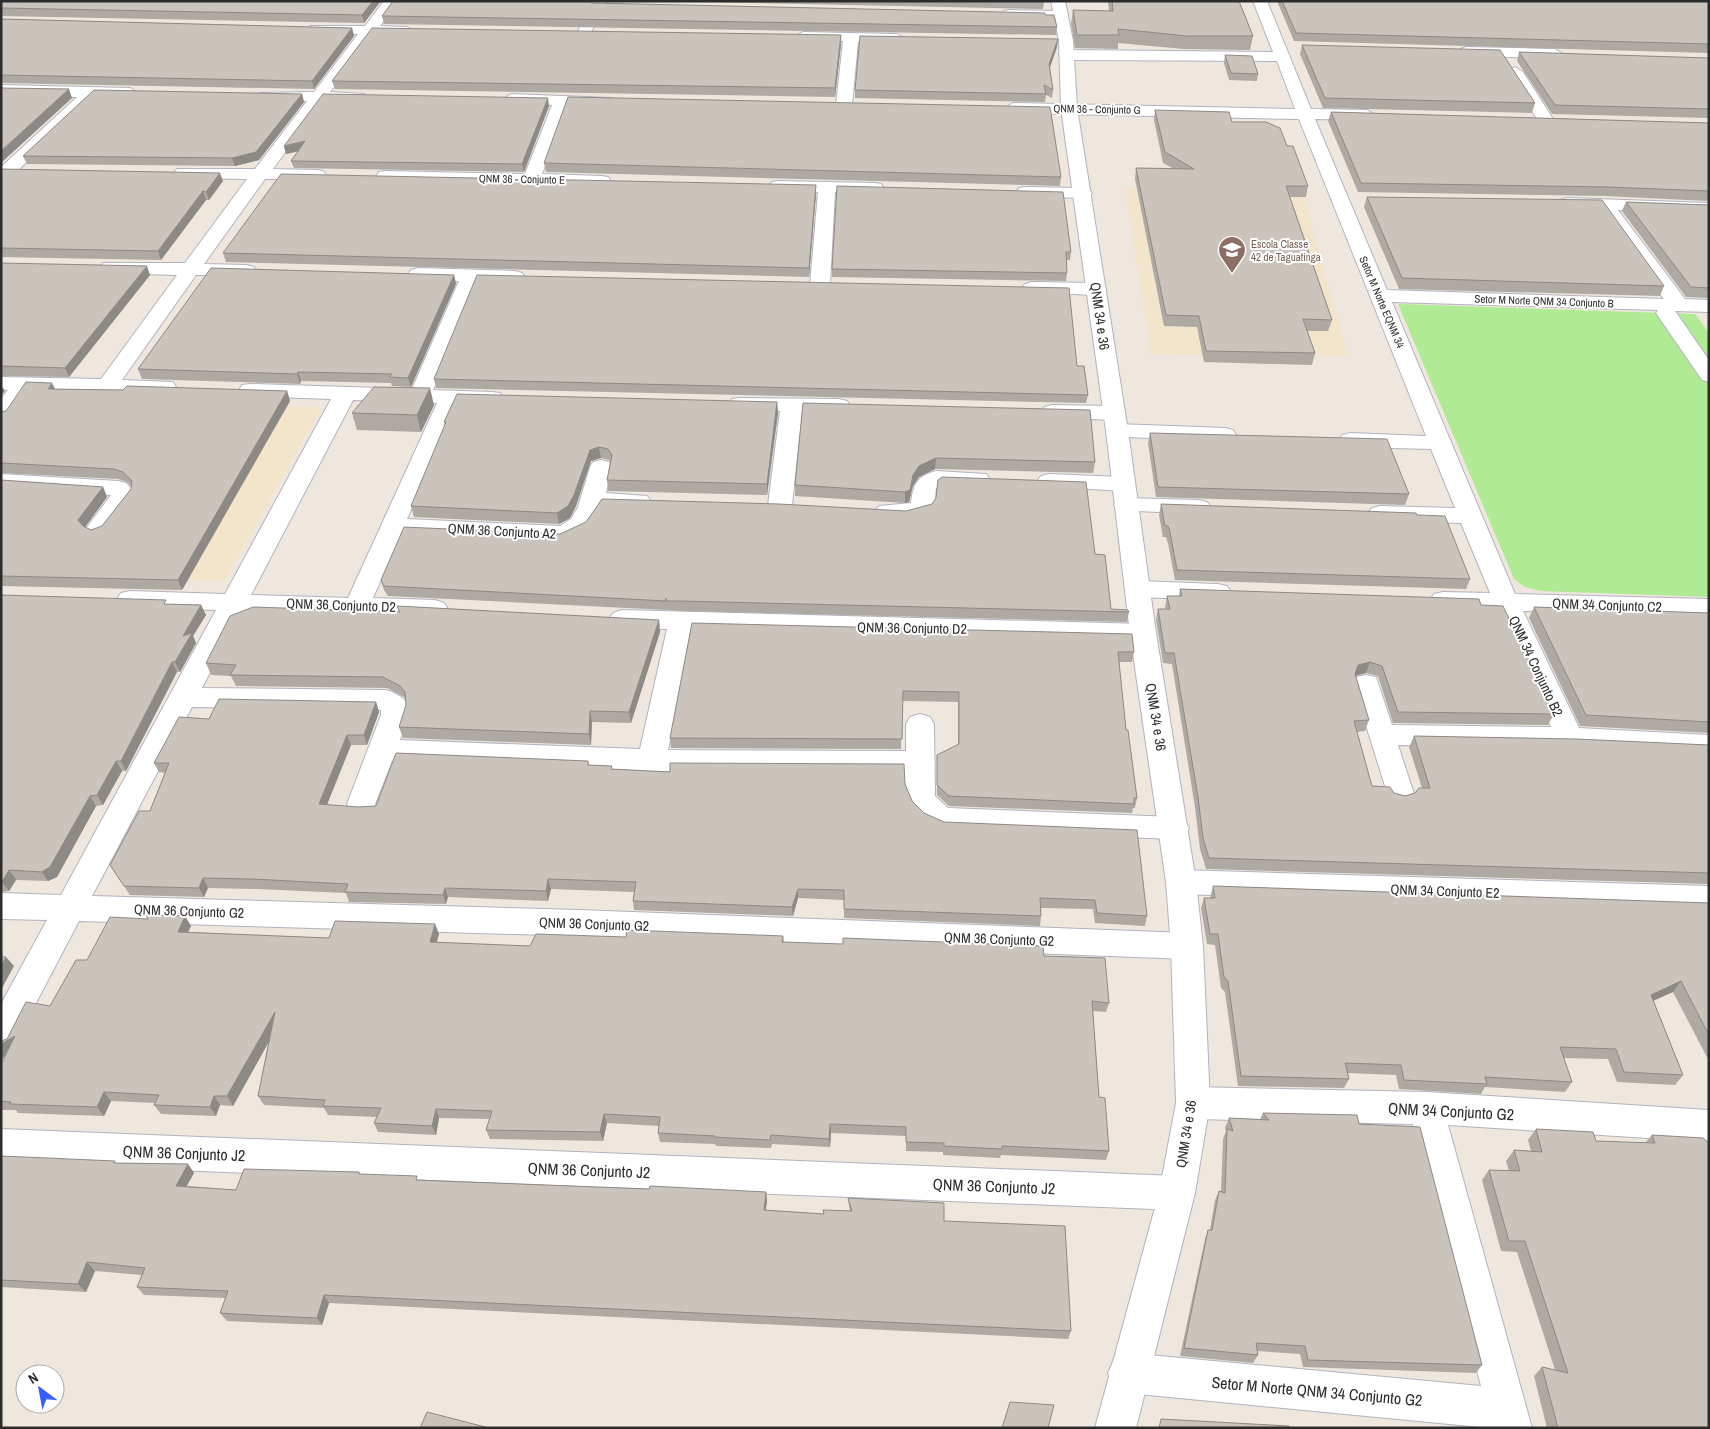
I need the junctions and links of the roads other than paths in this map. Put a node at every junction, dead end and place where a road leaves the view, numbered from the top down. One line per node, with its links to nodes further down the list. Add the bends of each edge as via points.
1 (391, 1): 7 (street)
2 (1260, 1): 16 (street, Setor M Norte EQNM 34)
3 (599, 3): 4 (street); 11 (street)
4 (618, 6)
5 (992, 14): 9 (street)
6 (301, 28): 7 (street)
7 (370, 30): 8 (street); 24 (street)
8 (419, 31)
9 (1061, 31): 16 (street); 33 (street, QNM 34 e 36)
10 (565, 33): 11 (street)
11 (584, 33): 12 (street)
12 (604, 34)
13 (792, 36): 14 (street)
14 (851, 37): 15 (street); 30 (street)
15 (910, 38)
16 (1287, 51): 34 (street, Setor M Norte EQNM 34)
17 (1454, 52): 18 (street)
18 (1502, 53): 19 (street); 37 (street)
19 (1571, 55)
20 (1, 90): 21 (street)
21 (91, 92): 22 (street); 39 (street)
22 (150, 93)
23 (249, 95): 24 (street)
24 (318, 97): 25 (street); 42 (street)
25 (377, 98)
26 (494, 99): 27 (street)
27 (562, 100): 28 (street); 45 (street)
28 (620, 101)
29 (825, 105): 30 (street)
30 (844, 105): 31 (street)
31 (864, 106)
32 (1001, 107): 33 (street, QNM 36 - Conjunto G)
33 (1069, 108): 34 (street, QNM 36 - Conjunto G); 51 (street, QNM 34 e 36)
34 (1305, 113): 35 (street, QNM 36 - Conjunto G); 66 (street, Setor M Norte EQNM 34, via 1349,199)
35 (1385, 115)
36 (1525, 119): 37 (street)
37 (1545, 119): 38 (street)
38 (1565, 120)
39 (4, 171): 40 (street)
40 (36, 171)
41 (163, 173): 42 (street)
42 (260, 174): 43 (street); 56 (street)
43 (338, 175)
44 (367, 176): 45 (street, QNM 36 - Conjunto E)
45 (532, 179): 46 (street, QNM 36 - Conjunto E)
46 (620, 182)
47 (758, 185): 48 (street)
48 (828, 187): 49 (street); 62 (street)
49 (896, 189)
50 (1004, 191): 51 (street)
51 (1083, 193): 65 (street, QNM 34 e 36)
52 (1555, 203): 53 (street)
53 (1604, 204): 54 (street); 68 (street)
54 (1709, 208)
55 (91, 267): 56 (street)
56 (190, 270): 57 (street); 72 (street)
57 (268, 271)
58 (403, 274): 59 (street)
59 (471, 276): 60 (street); 76 (street)
60 (531, 277)
61 (800, 285): 62 (street)
62 (820, 285): 63 (street)
63 (839, 286)
64 (1017, 288): 65 (street)
65 (1096, 289): 84 (street, QNM 34 e 36)
66 (1380, 296): 68 (street, Setor M Norte QNM 34 Conjunto B); 87 (street, Setor M Norte EQNM 34)
67 (1709, 306): 68 (street, Setor M Norte QNM 34 Conjunto B)
68 (1672, 308): 69 (street)
69 (1709, 376)
70 (1, 383): 71 (street)
71 (24, 383): 72 (street); 83 (street)
72 (107, 385): 73 (street)
73 (186, 388)
74 (226, 390): 75 (street)
75 (345, 394): 76 (street); 106 (street)
76 (420, 396): 77 (street)
77 (450, 397): 78 (street); 100 (street)
78 (509, 398)
79 (724, 404): 80 (street)
80 (792, 405): 81 (street); 95 (street)
81 (860, 407)
82 (1036, 411): 84 (street)
83 (1, 415)
84 (1115, 422): 85 (street); 92 (street, QNM 34 e 36)
85 (1245, 436)
86 (1334, 439): 87 (street)
87 (1442, 443): 99 (street, Setor M Norte EQNM 34)
88 (601, 467): 93 (street, QNM 36 Conjunto A2)
89 (999, 480): 97 (street, via 936,478 926,485 924,503 916,511)
90 (1, 481): 101 (street, via 118,488 123,492 122,498)
91 (1028, 481): 92 (street)
92 (1124, 494): 96 (street); 102 (street, QNM 34 e 36)
93 (593, 500): 94 (street); 100 (street, QNM 36 Conjunto A2, via 580,527 562,534)
94 (662, 502)
95 (780, 505)
96 (1225, 508)
97 (867, 510)
98 (1363, 513): 99 (street)
99 (1472, 516): 107 (street, Setor M Norte EQNM 34)
100 (393, 526): 108 (street)
101 (97, 530)
102 (1138, 589): 103 (street); 113 (street, QNM 34 e 36)
103 (1238, 592)
104 (108, 598): 106 (street, QNM 36 Conjunto D2)
105 (1417, 599): 107 (street, QNM 34 Conjunto B2)
106 (235, 601): 108 (street, QNM 36 Conjunto D2); 115 (street)
107 (1506, 602): 109 (street, QNM 34 Conjunto C2); 118 (street, QNM 34 Conjunto B2)
108 (357, 605): 110 (street, QNM 36 Conjunto D2)
109 (1709, 608)
110 (455, 610)
111 (602, 618): 112 (street, QNM 36 Conjunto D2)
112 (681, 622): 113 (street, QNM 36 Conjunto D2); 121 (street)
113 (1143, 633): 125 (street, QNM 34 e 36)
114 (1366, 684): 117 (street)
115 (182, 697): 120 (street, via 386,700 394,704 396,715); 129 (street)
116 (920, 724): 122 (street)
117 (1381, 735): 118 (street, QNM 34 Conjunto B2); 123 (street)
118 (1570, 738): 119 (street, QNM 34 Conjunto B2)
119 (1709, 745)
120 (382, 750): 121 (street); 124 (street)
121 (652, 760): 122 (street)
122 (920, 762): 125 (street, via 920,800 930,813 944,819)
123 (1400, 794)
124 (362, 804)
125 (1174, 828): 126 (street, QNM 34 e 36)
126 (1181, 882): 127 (street, QNM 34 Conjunto E2); 130 (street, QNM 34 e 36)
127 (1709, 900)
128 (1, 906): 129 (street, QNM 36 Conjunto G2)
129 (70, 908): 130 (street, QNM 36 Conjunto G2); 131 (street)
130 (1186, 946): 132 (street, QNM 34 e 36)
131 (1, 1037)
132 (1193, 1103): 133 (street, QNM 34 Conjunto G2); 136 (street, QNM 34 e 36)
133 (1426, 1108): 134 (street, QNM 34 Conjunto G2); 138 (street)
134 (1709, 1126)
135 (1, 1146): 136 (street, QNM 36 Conjunto J2)
136 (1177, 1193): 137 (street, QNM 34 e 36)
137 (1128, 1373): 138 (street, Setor M Norte QNM 34 Conjunto G2); 139 (street, QNM 34 e 36)
138 (1510, 1419)
139 (1114, 1428)

